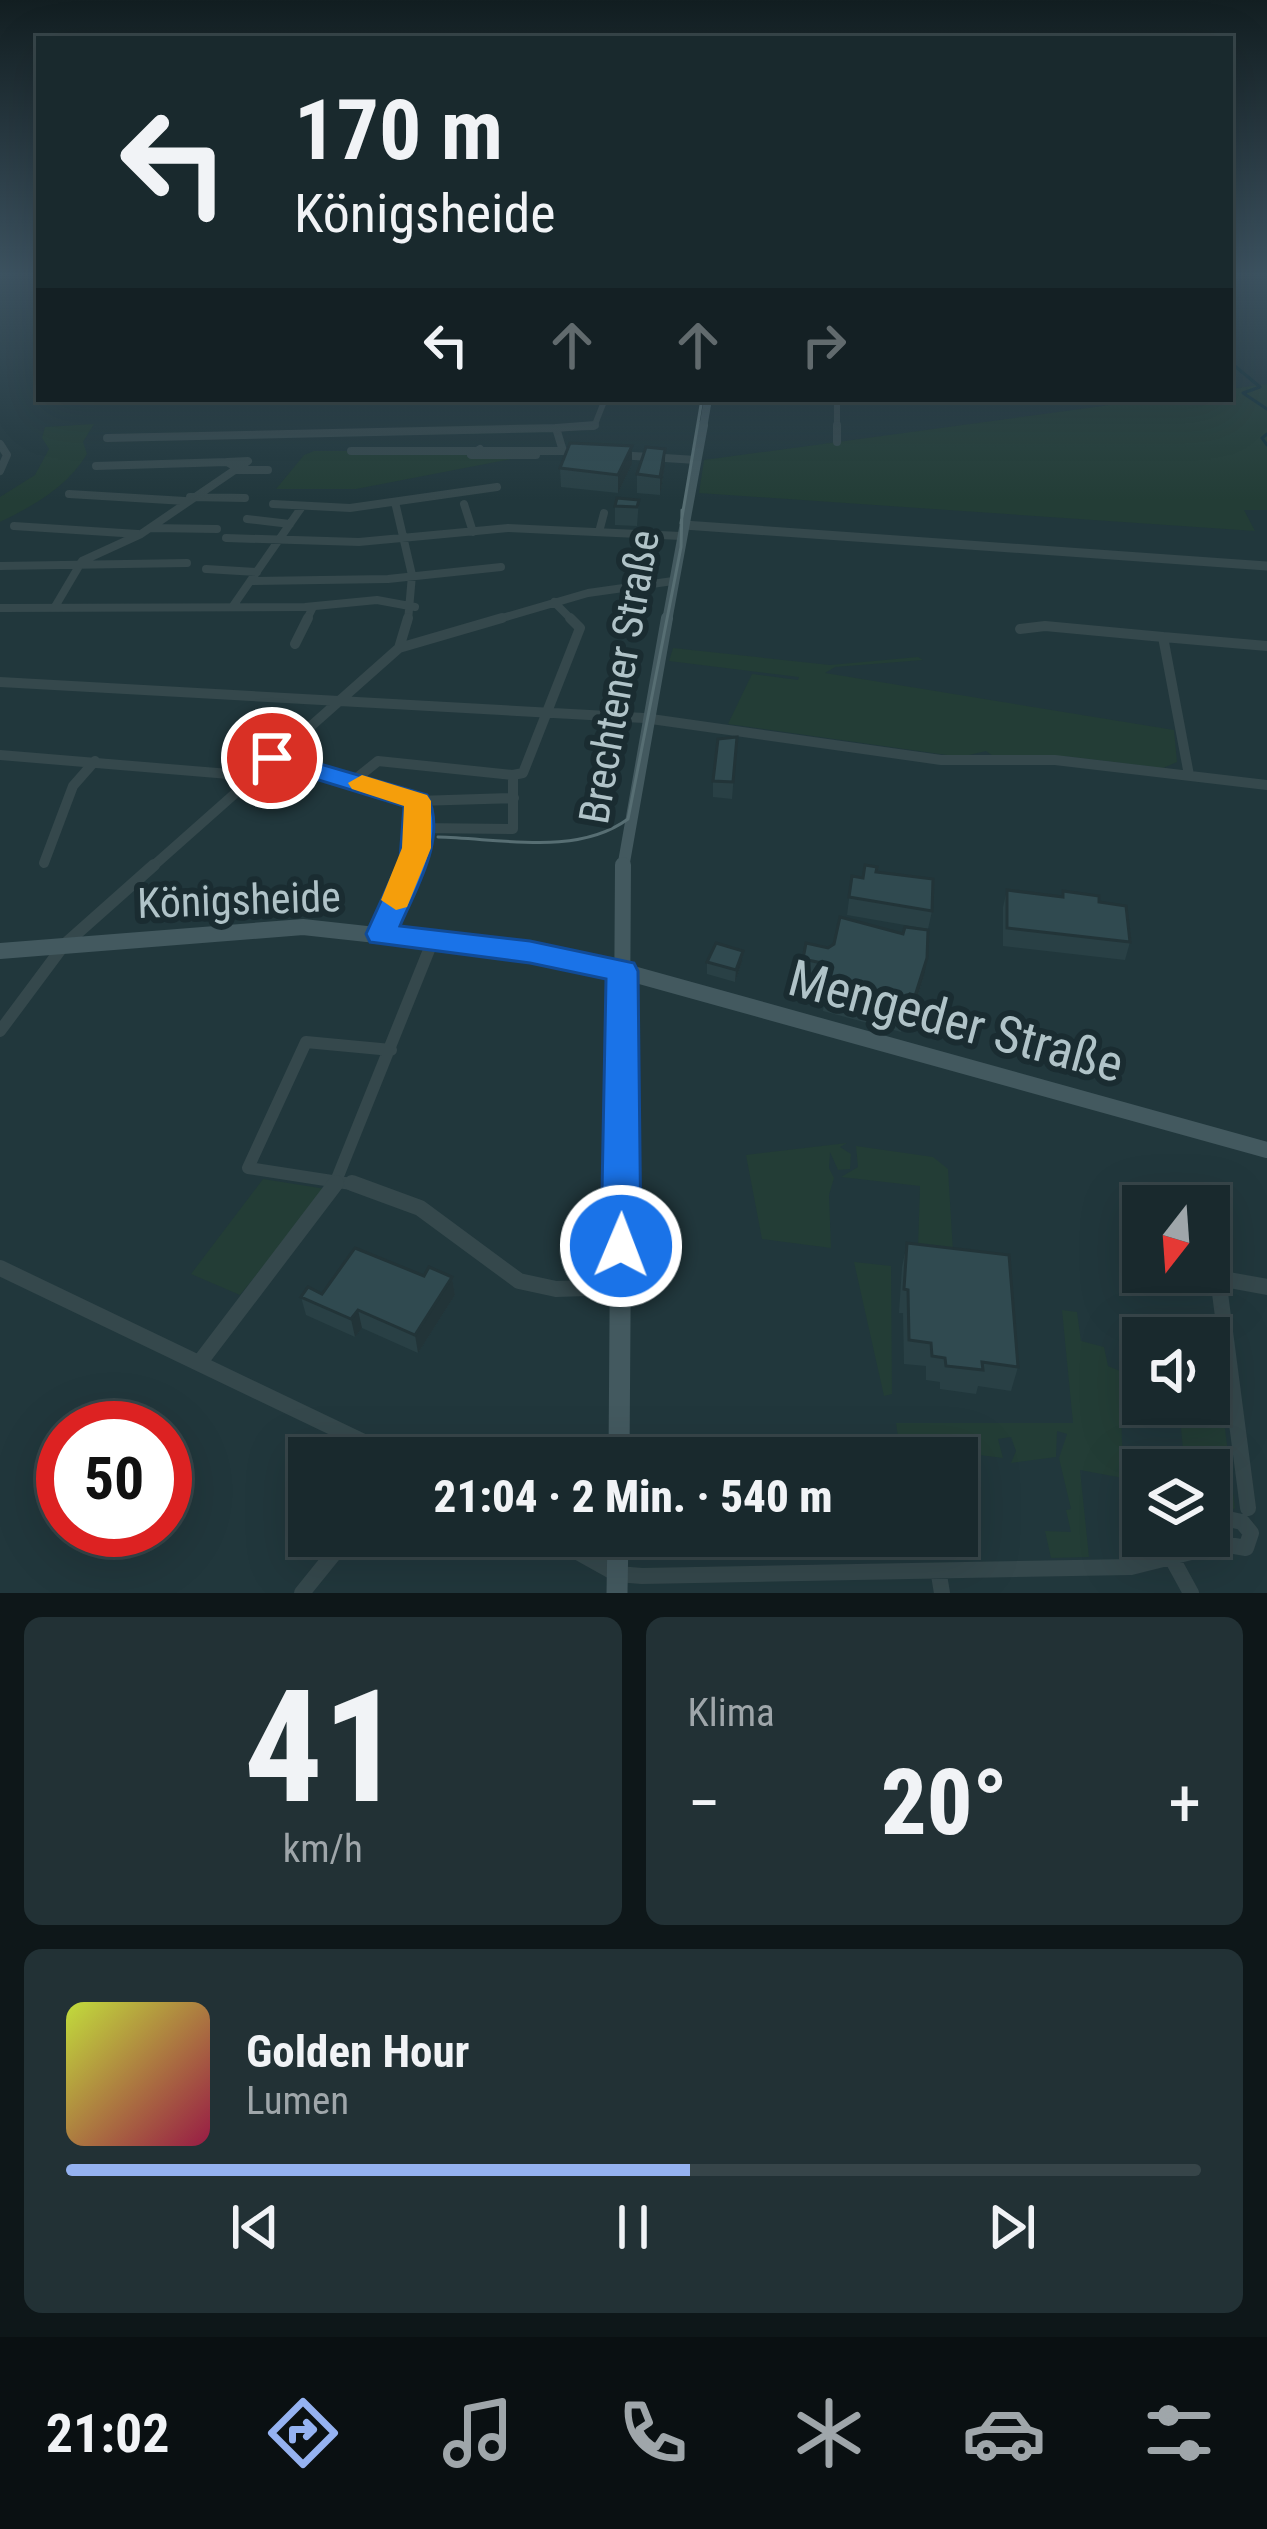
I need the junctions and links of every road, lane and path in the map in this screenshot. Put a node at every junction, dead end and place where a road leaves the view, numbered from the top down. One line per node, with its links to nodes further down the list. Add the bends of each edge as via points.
1 (604, 402): 4 (street, via 594,427)
2 (707, 402): 15 (main road, Brechtener Straße)
3 (837, 402): 7 (street)
4 (556, 428): 5 (street); 12 (street)
5 (279, 433): 6 (street); 9 (street)
6 (107, 438)
7 (837, 442)
8 (0, 444): 16 (street, via 8,455)
9 (260, 447)
10 (483, 448): 11 (street); 12 (street); 12 (street, via 471,454)
11 (351, 451)
12 (562, 452): 13 (street)
13 (585, 453)
14 (600, 454): 15 (street)
15 (696, 460): 34 (main road, Brechtener Straße)
16 (2, 465)
17 (96, 466): 18 (street)
18 (230, 466): 19 (street); 23 (street)
19 (268, 470)
20 (497, 487): 24 (street)
21 (69, 494): 23 (street)
22 (245, 498): 23 (street)
23 (188, 499): 33 (street)
24 (395, 502): 27 (street); 38 (street)
25 (273, 504): 27 (street)
26 (464, 504): 35 (street)
27 (301, 508): 30 (street)
28 (604, 513): 36 (street)
29 (247, 519): 30 (street)
30 (290, 524): 39 (street)
31 (14, 526): 33 (street)
32 (218, 529): 33 (street)
33 (145, 531): 40 (street)
34 (682, 531): 36 (street); 43 (street); 48 (main road, Brechtener Straße)
35 (473, 532): 36 (street); 38 (street)
36 (599, 532)
37 (226, 538): 39 (street)
38 (405, 539): 39 (street); 46 (street)
39 (279, 542): 47 (street)
40 (82, 561): 41 (street); 42 (street); 50 (street)
41 (187, 563)
42 (0, 566)
43 (1267, 566)
44 (501, 567): 46 (street)
45 (206, 569): 47 (street)
46 (413, 576): 47 (street); 53 (street)
47 (254, 577): 51 (street)
48 (673, 580): 49 (street); 63 (main road, Brechtener Straße)
49 (554, 602): 59 (street); 62 (street, via 580,628)
50 (56, 605): 51 (street); 54 (street)
51 (233, 606): 52 (street)
52 (313, 607): 53 (street); 57 (street)
53 (415, 607): 59 (street)
54 (0, 608)
55 (1020, 629): 56 (street)
56 (1163, 637): 58 (street); 69 (street)
57 (295, 644)
58 (1267, 646)
59 (398, 648): 61 (street)
60 (0, 682): 61 (street)
61 (343, 698): 62 (street); 65 (street)
62 (548, 711): 63 (street); 67 (street)
63 (647, 718): 69 (street, via 941,760 1055,760); 80 (main road, Brechtener Straße, via 625,837)
64 (0, 755): 66 (street)
65 (272, 758): 68 (street); 70 (street)
66 (95, 761): 68 (street); 75 (street, via 73,786)
67 (518, 774): 70 (street, via 378,761); 72 (street)
68 (253, 776): 78 (street)
69 (1189, 776): 71 (street)
70 (352, 781): 73 (street)
71 (1267, 785)
72 (514, 798): 73 (street); 74 (street, via 513,829)
73 (418, 801): 74 (street)
74 (420, 828): 76 (street)
75 (44, 862)
76 (381, 934): 77 (main road, Königsheide); 78 (main road, Königsheide, via 278,927)
77 (433, 940): 80 (main road, Königsheide); 82 (street)
78 (64, 945): 79 (main road, Königsheide); 81 (street)
79 (0, 952)
80 (622, 971): 83 (main road, Mengeder Straße); 87 (main road, Brechtener Straße)
81 (0, 1031)
82 (392, 1050): 84 (street); 84 (street, via 306,1042 248,1168)
83 (1267, 1150)
84 (340, 1178): 87 (street, via 424,1209 518,1281); 88 (street)
85 (0, 1268): 88 (street)
86 (1267, 1287): 91 (street, via 1219,1278)
87 (620, 1288): 90 (main road, Brechtener Straße)
88 (200, 1362): 89 (street)
89 (354, 1437)
90 (619, 1437)
91 (1248, 1508)
92 (331, 1557): 98 (street)
93 (579, 1557): 96 (street)
94 (1187, 1557): 95 (street)
95 (1174, 1562): 97 (street); 99 (street)
96 (617, 1583): 97 (street)
97 (941, 1584)
98 (302, 1593)
99 (1191, 1593)

